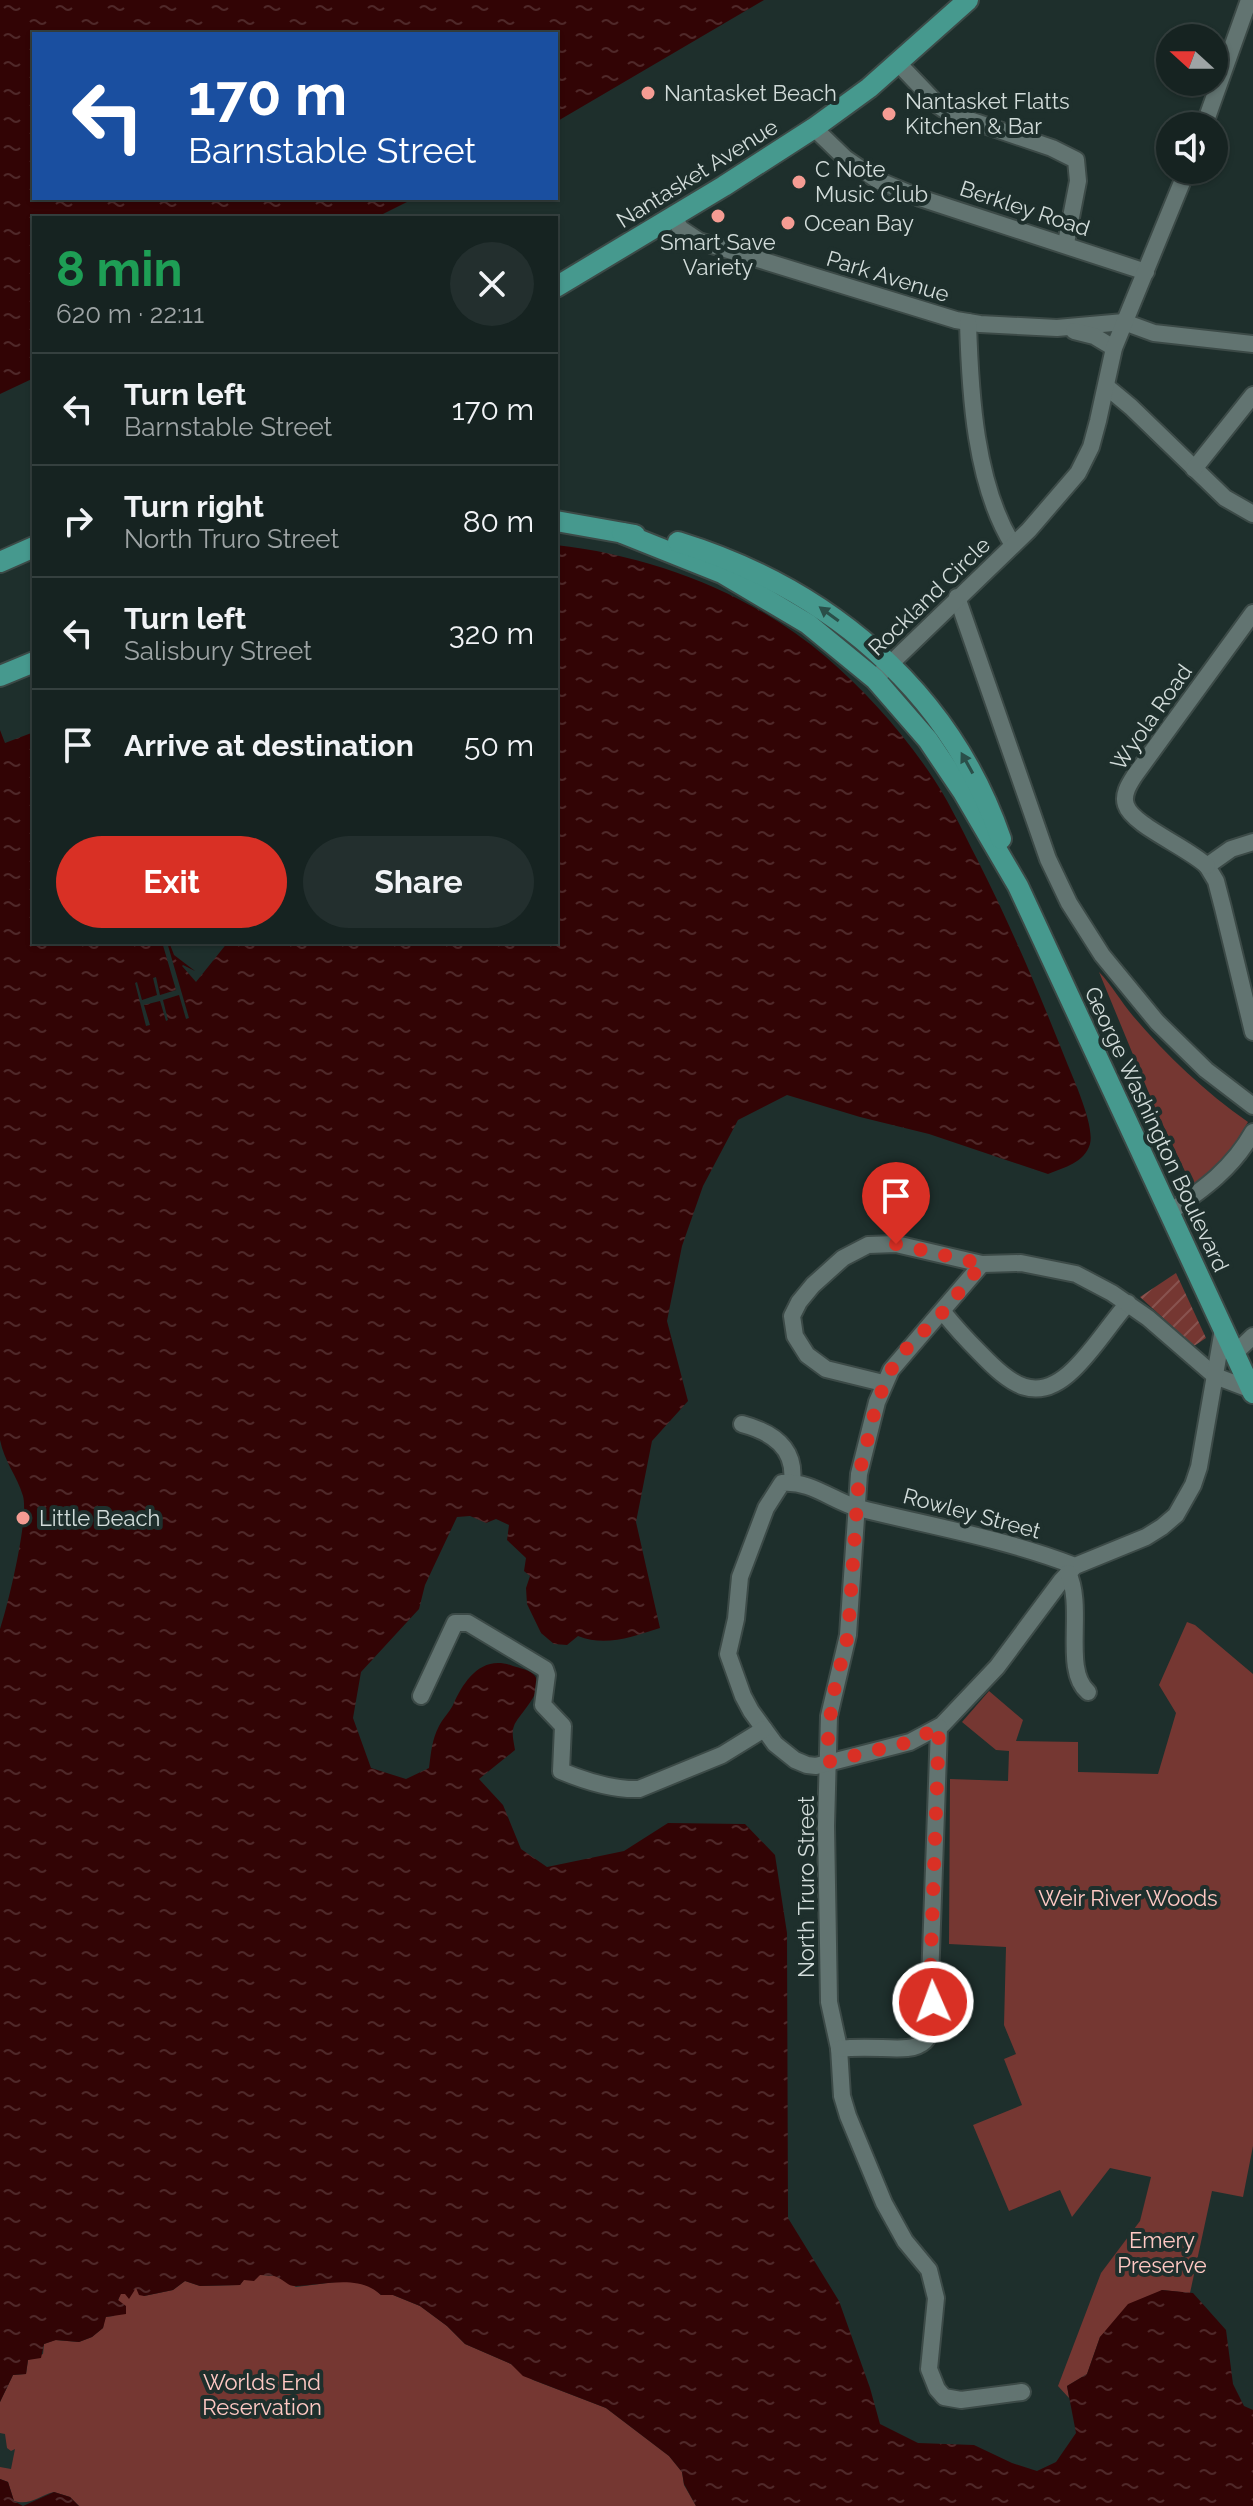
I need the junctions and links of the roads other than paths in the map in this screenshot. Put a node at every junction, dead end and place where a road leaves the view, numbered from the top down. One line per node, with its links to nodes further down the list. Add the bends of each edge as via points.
1 (968, 0): 3 (main road, Nantasket Avenue)
2 (1249, 0): 4 (street)
3 (898, 63): 5 (main road, Nantasket Avenue); 8 (street, via 949,113 1076,160 1078,181)
4 (1209, 112)
5 (814, 128): 7 (main road, Nantasket Avenue); 8 (street, Berkley Road, via 877,180)
6 (1181, 184): 9 (street, Rockland Circle)
7 (673, 217): 10 (main road, Nantasket Avenue); 11 (street, Park Avenue, via 699,241)
8 (1066, 243): 9 (street, Berkley Road)
9 (1146, 272): 12 (street, Rockland Circle)
10 (558, 286)
11 (968, 322): 13 (street, Park Avenue); 21 (street, Rockland Circle, via 980,454)
12 (1124, 322): 13 (street, Park Avenue); 14 (street, Park Avenue, via 1154,333); 15 (street, Rockland Circle)
13 (1057, 328): 15 (street, Park Avenue, via 1094,336)
14 (1253, 344)
15 (1114, 348): 16 (street, Rockland Circle)
16 (1107, 387): 18 (street); 21 (street, Rockland Circle, via 1091,447 1078,473)
17 (1253, 395): 18 (street)
18 (1194, 469): 19 (street, via 1225,498)
19 (1253, 514)
20 (558, 521): 27 (main road, George Washington Boulevard, via 622,533 722,573)
21 (1013, 545): 24 (street, Rockland Circle)
22 (32, 548): 23 (main road)
23 (0, 562)
24 (957, 597): 27 (street, Rockland Circle); 32 (street, via 1048,859 1080,922 1157,1022)
25 (1253, 613): 30 (street, Wyola Road, via 1135,775 1125,797 1135,817)
26 (32, 663): 28 (main road)
27 (882, 672): 34 (main road, George Washington Boulevard, via 931,711 956,745)
28 (0, 676)
29 (1253, 842): 30 (street)
30 (1207, 866): 31 (street, via 1216,881)
31 (1253, 1032)
32 (1253, 1106)
33 (1253, 1132): 34 (street, via 1218,1178)
34 (1170, 1212): 38 (main road, George Washington Boulevard)
35 (982, 1264): 36 (street, via 1021,1263 1076,1274); 37 (street, North Truro Street); 42 (street, via 896,1244 868,1245 843,1258 806,1293 792,1316 795,1336 807,1355 826,1369)
36 (1128, 1303): 37 (street, via 1072,1371 1046,1388 1032,1390 996,1370); 41 (street)
37 (943, 1312): 42 (street, North Truro Street, via 907,1348)
38 (1223, 1329): 40 (main road, George Washington Boulevard); 41 (street)
39 (1253, 1336): 40 (street)
40 (1235, 1353): 43 (main road, George Washington Boulevard)
41 (1215, 1376): 43 (street); 47 (street, via 1199,1467 1176,1515 1146,1537)
42 (883, 1383): 46 (street, North Truro Street, via 865,1442)
43 (1252, 1392)
44 (742, 1424): 45 (street, via 783,1445 794,1467)
45 (792, 1482): 46 (street, Rowley Street); 51 (street, via 782,1483 766,1508 740,1577 729,1645 743,1696)
46 (855, 1507): 47 (street, Rowley Street, via 992,1541); 52 (street, North Truro Street, via 848,1635 833,1695)
47 (1072, 1570): 48 (street, via 1075,1668); 50 (street, via 997,1667)
48 (1088, 1692)
49 (421, 1696): 51 (street, via 455,1623 468,1623 545,1669 545,1708 563,1726 561,1771 639,1789 722,1755)
50 (939, 1727): 52 (street, via 910,1742); 53 (street, via 931,2034 922,2044 909,2047)
51 (764, 1729): 52 (street, via 795,1760 816,1766)
52 (828, 1762): 53 (street, North Truro Street, via 829,2002)
53 (839, 2049): 54 (street, North Truro Street, via 842,2096 861,2149 898,2228 929,2270 936,2298 929,2369 937,2389 944,2397 961,2400)
54 (1022, 2392)

